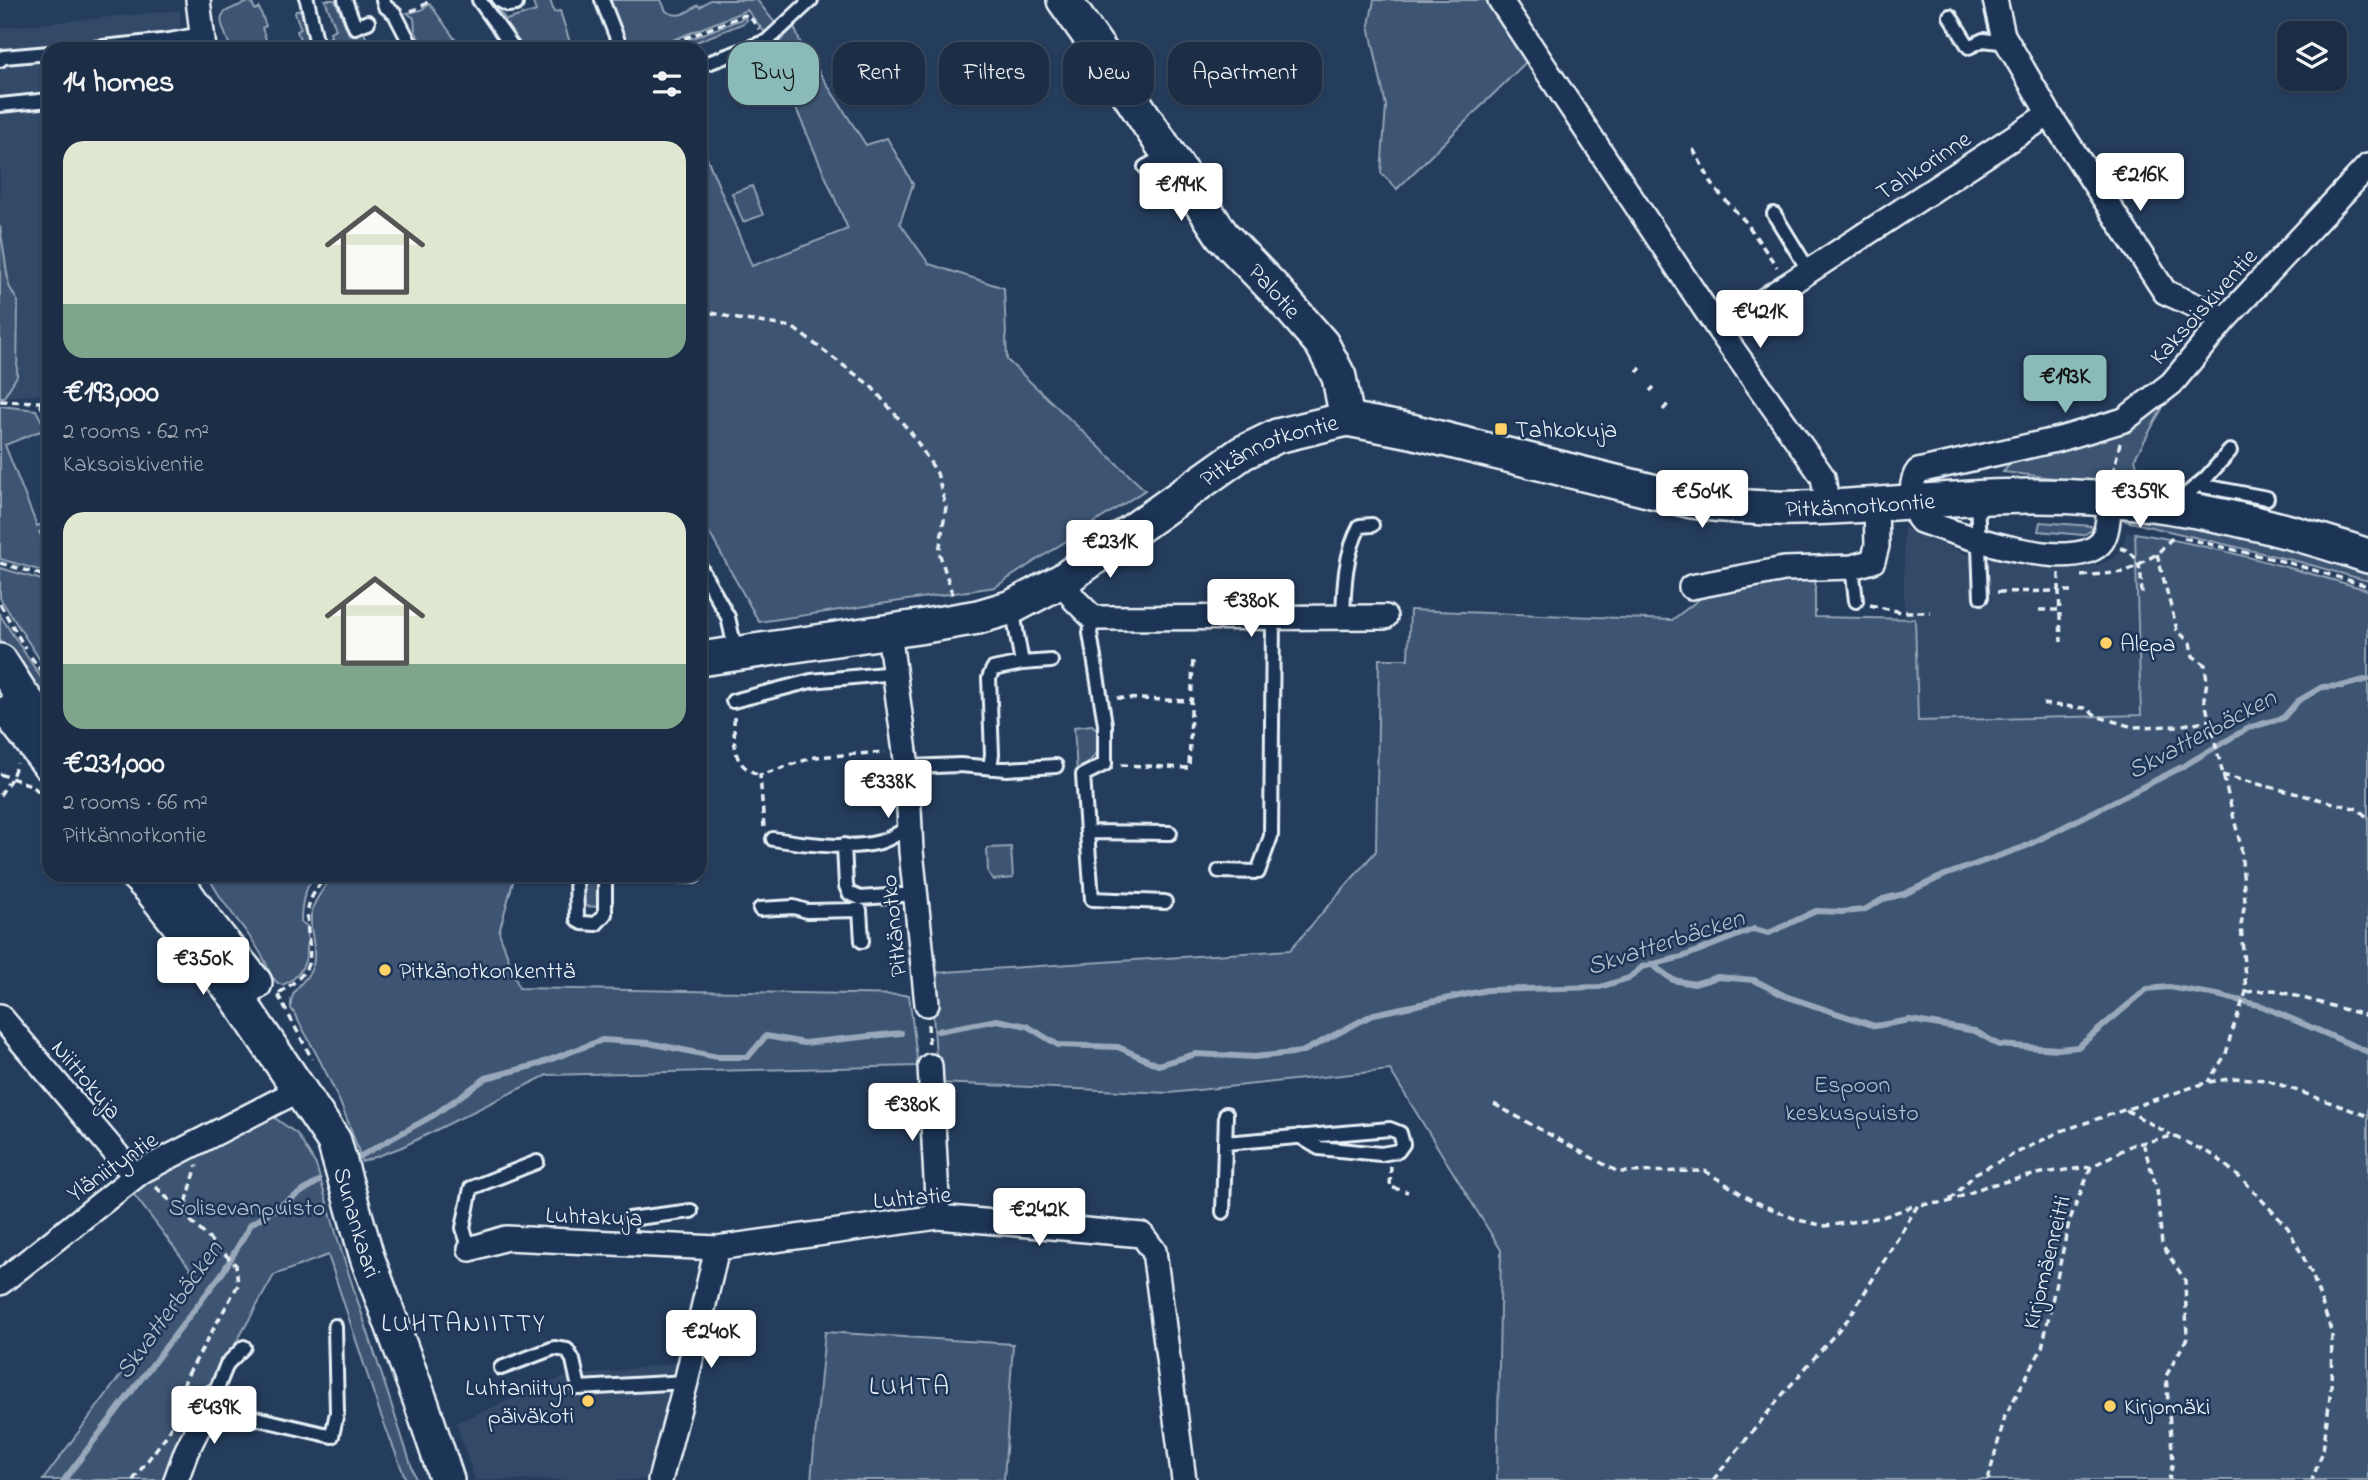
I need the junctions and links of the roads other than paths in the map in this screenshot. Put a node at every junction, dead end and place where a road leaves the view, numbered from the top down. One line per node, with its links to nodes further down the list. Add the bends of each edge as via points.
1 (198, 0): 15 (street)
2 (307, 0): 18 (lane)
3 (345, 0): 14 (lane, via 355,27)
4 (383, 0): 19 (lane)
5 (479, 0): 20 (lane)
6 (499, 0): 12 (lane)
7 (602, 0): 16 (lane)
8 (811, 0): 24 (lane, via 768,41)
9 (1064, 0): 33 (street, Palotie, via 1156,160 1322,344 1339,377)
10 (1500, 0): 32 (street)
11 (1995, 0): 21 (street)
12 (516, 4)
13 (1950, 16): 21 (lane, via 1969,47 1983,40)
14 (368, 22)
15 (202, 41): 17 (lane)
16 (618, 41)
17 (153, 42)
18 (316, 42)
19 (409, 42)
20 (509, 42)
21 (2008, 43): 27 (street)
22 (42, 53): 23 (lane)
23 (0, 60)
24 (707, 63)
25 (42, 101): 26 (lane)
26 (0, 105)
27 (2049, 114): 30 (street, Tahkorinne); 31 (street, via 2165,292)
28 (2368, 166): 31 (street, Kaksoiskiventie)
29 (1774, 214): 30 (lane)
30 (1804, 263): 32 (street, Tahkorinne)
31 (2225, 319): 39 (street, Kaksoiskiventie, via 2172,383 2124,420 1918,471)
32 (1719, 330): 41 (street, via 1766,411 1823,477)
33 (1347, 419): 41 (street, Pitkännotkontie, via 1692,501 1781,510); 48 (street, Pitkännotkontie, via 1277,436 1242,453)
34 (2230, 451): 35 (lane)
35 (2198, 485): 37 (lane); 42 (lane)
36 (1977, 498): 38 (street, Pitkännotkontie); 39 (street, Pitkännotkontie); 44 (lane)
37 (2267, 498)
38 (2110, 499): 42 (street, Pitkännotkontie); 44 (street, via 2105,533 2091,550 2058,554)
39 (1913, 502): 40 (street, Pitkännotkontie); 44 (street, via 1922,521)
40 (1876, 504): 41 (street, Pitkännotkontie); 46 (street, via 1876,554 1873,561)
41 (1828, 508)
42 (2172, 522): 45 (street, Pitkännotkontie, via 2296,533)
43 (1373, 525): 54 (lane, via 1360,526 1354,537 1344,582)
44 (1978, 541): 50 (lane)
45 (2368, 556)
46 (1852, 567): 49 (street, via 1784,569); 51 (lane)
47 (707, 580): 58 (lane, via 728,617)
48 (1063, 580): 52 (street, Pitkännotkontie); 56 (street)
49 (1691, 587)
50 (1981, 595)
51 (1856, 601)
52 (1012, 607): 57 (street, Pitkännotkontie); 62 (lane)
53 (1273, 617): 54 (street); 56 (street); 76 (lane, via 1271,836 1258,872)
54 (1343, 617): 55 (street)
55 (1385, 617)
56 (1093, 618): 72 (lane, via 1090,633 1105,724 1105,764 1083,775)
57 (889, 632): 58 (street, Pitkännotkontie); 63 (street, Pitkänotko)
58 (736, 654): 59 (street, Pitkännotkontie)
59 (707, 658)
60 (0, 661): 66 (street)
61 (1051, 661): 62 (lane)
62 (1022, 663): 70 (lane, via 993,669 989,678)
63 (895, 673): 65 (lane, via 811,681); 68 (street, Pitkänotko)
64 (0, 698): 67 (street)
65 (733, 701)
66 (42, 720)
67 (42, 755)
68 (906, 759): 70 (lane); 71 (street, Pitkänotko)
69 (1056, 766): 70 (lane)
70 (990, 768)
71 (910, 826): 75 (lane, via 880,842); 81 (street, Pitkänotko)
72 (1087, 831): 73 (lane); 82 (lane, via 1092,899)
73 (1170, 833)
74 (774, 839): 75 (lane)
75 (844, 845): 83 (lane, via 846,886)
76 (1219, 871)
77 (144, 882): 89 (street, Sunankaari, via 236,996)
78 (178, 882): 89 (street, Sunankaari, via 256,985 300,1059)
79 (576, 882): 80 (lane, via 577,919 597,924 605,914)
80 (605, 882)
81 (916, 894): 83 (lane); 86 (street, Pitkänotko)
82 (1165, 902)
83 (860, 904): 84 (lane, via 807,911); 85 (lane)
84 (760, 909)
85 (862, 940)
86 (927, 1004)
87 (0, 1016): 94 (street, Niittokuja)
88 (930, 1066): 97 (street)
89 (300, 1089): 94 (street, Yläniityntie); 108 (street, Sunankaari, via 334,1142 367,1258)
90 (1226, 1114): 92 (lane)
91 (1299, 1136): 91 (lane, via 1390,1129 1400,1133 1403,1144 1398,1151 1381,1154 1319,1148); 92 (lane)
92 (1225, 1143): 96 (lane)
93 (537, 1162): 100 (lane, via 471,1188 463,1228)
94 (139, 1174): 101 (street, Yläniityntie)
95 (691, 1211): 98 (lane, via 629,1219)
96 (1223, 1212)
97 (938, 1217): 99 (street, Luhtatie); 110 (street, Luhtatie, via 1142,1235 1154,1251)
98 (627, 1243): 99 (street, Luhtakuja); 100 (street, Luhtakuja, via 506,1238)
99 (717, 1248): 105 (street)
100 (470, 1249)
101 (4, 1271)
102 (335, 1326): 106 (lane, via 337,1412 332,1436)
103 (244, 1347): 106 (lane, via 227,1364)
104 (501, 1368): 105 (lane, via 554,1348 567,1350 579,1388)
105 (686, 1382): 109 (street)
106 (211, 1402): 107 (street)
107 (176, 1480)
108 (447, 1480)
109 (660, 1480)
110 (1184, 1480)

